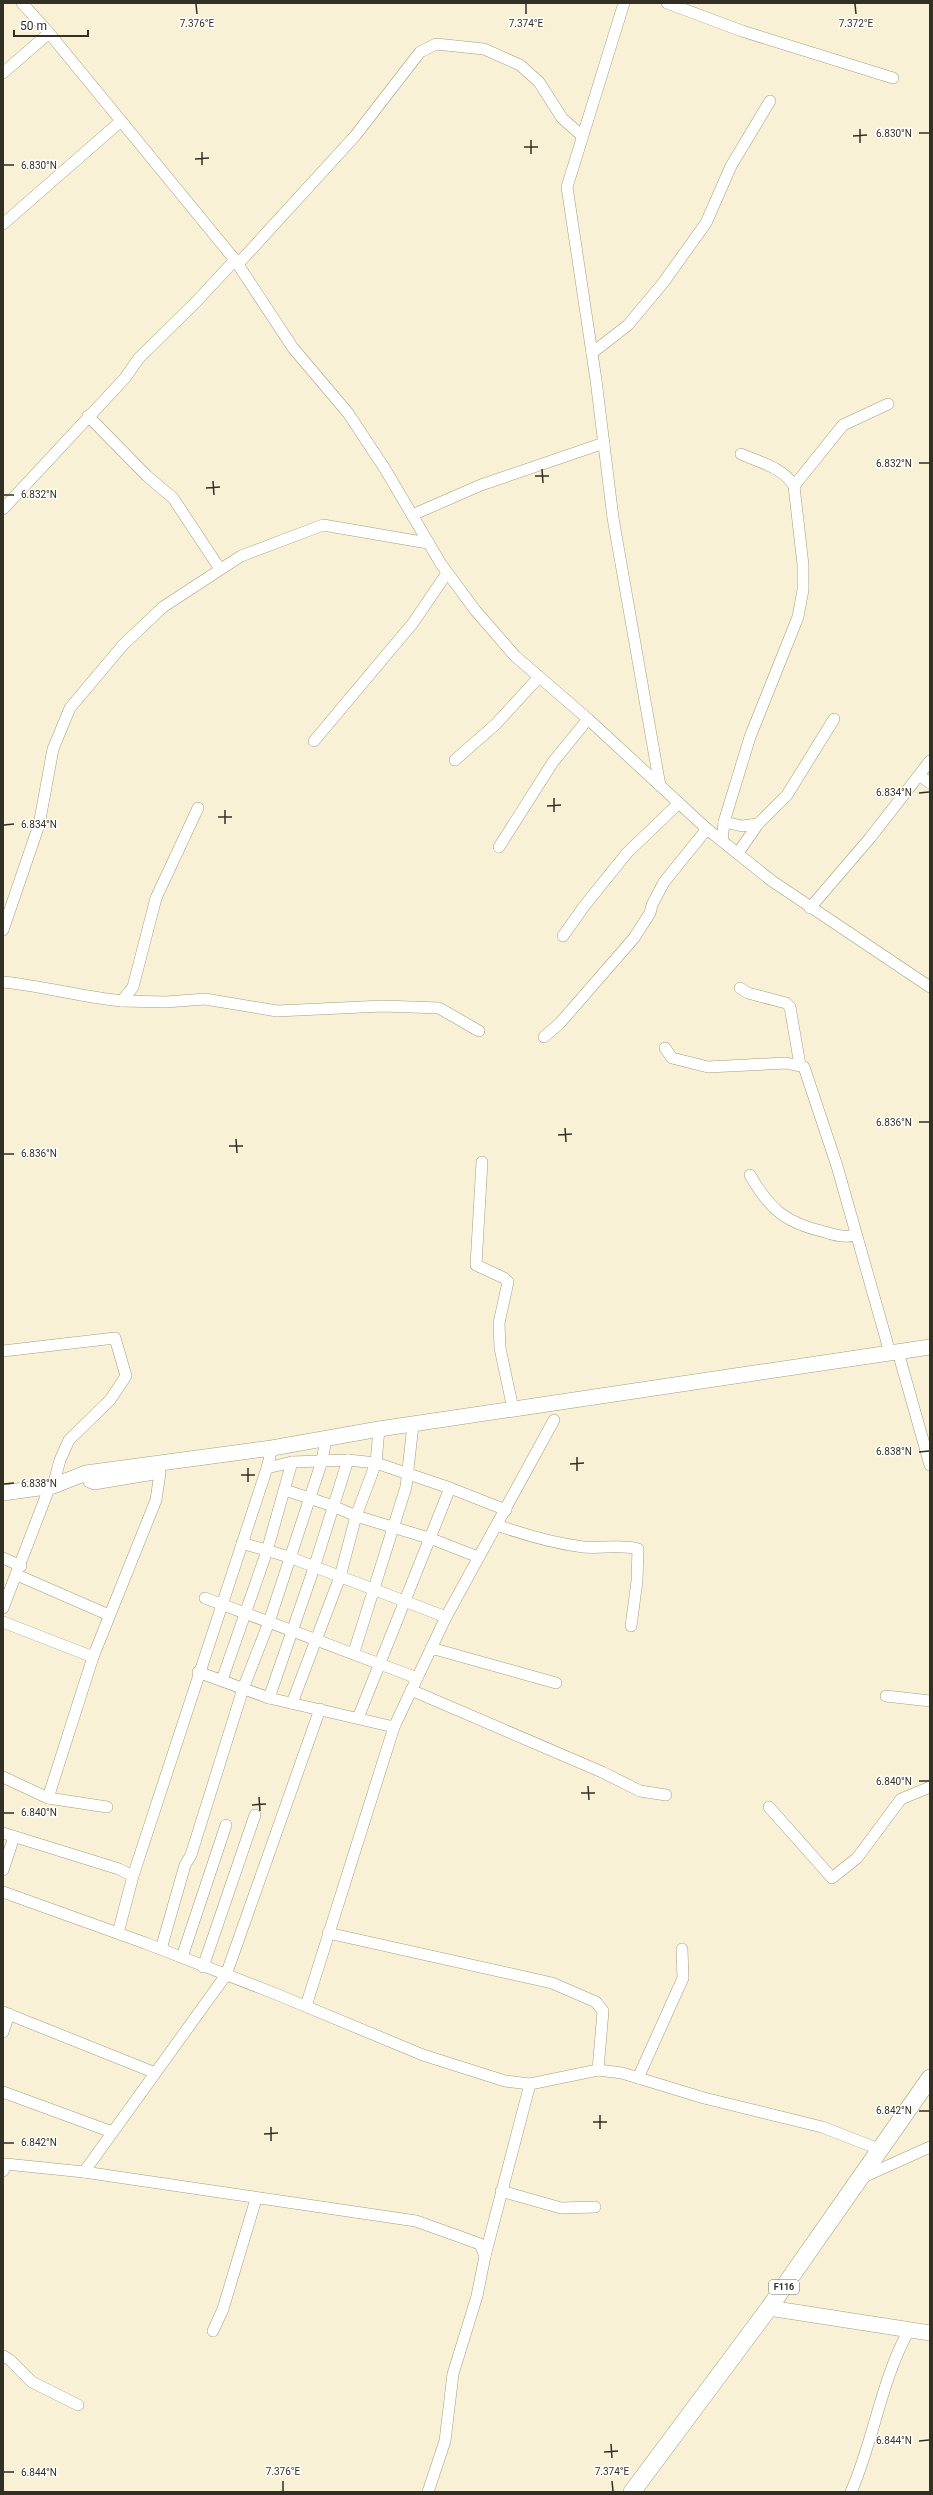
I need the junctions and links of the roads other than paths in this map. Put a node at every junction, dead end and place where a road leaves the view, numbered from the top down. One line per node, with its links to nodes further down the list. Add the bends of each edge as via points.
1 (22, 3): 4 (street)
2 (624, 3): 9 (street)
3 (667, 3): 6 (street, via 742,31)
4 (49, 32): 5 (street); 8 (street)
5 (3, 73)
6 (893, 78)
7 (770, 101): 12 (street, via 731,166 706,223 663,283 628,325)
8 (121, 121): 10 (street); 11 (street)
9 (582, 135): 11 (street, via 562,118 540,82 520,65 484,49 436,44 420,52 355,136); 12 (street, via 567,187)
10 (3, 224)
11 (237, 262): 14 (street, via 139,358); 19 (street, via 294,348 348,413)
12 (592, 353): 15 (street)
13 (888, 404): 17 (street, via 843,425)
14 (88, 416): 18 (street); 21 (street, via 147,476 173,498)
15 (604, 443): 19 (street, via 481,485); 31 (street, via 618,549)
16 (741, 454): 17 (street, via 778,470 789,477)
17 (794, 486): 34 (street, via 803,565 803,590 798,617 750,737)
18 (3, 509)
19 (412, 515): 20 (street)
20 (428, 544): 21 (street, via 323,525 241,556); 22 (street)
21 (220, 569): 41 (street, via 163,607 123,645 70,708 53,749 39,825)
22 (447, 573): 23 (street, via 515,656); 26 (street, via 413,623)
23 (539, 677): 24 (street); 27 (street, via 496,724)
24 (588, 719): 31 (street); 38 (street, via 553,762)
25 (834, 719): 35 (street, via 787,795)
26 (314, 741)
27 (455, 760)
28 (930, 761): 29 (street)
29 (919, 775): 30 (street); 40 (street, via 870,838)
30 (930, 783)
31 (660, 786): 32 (street)
32 (679, 803): 36 (street); 42 (street, via 627,853)
33 (198, 808): 46 (street, via 156,898 133,987)
34 (724, 822): 35 (street, via 742,826); 37 (street)
35 (758, 824): 39 (street)
36 (707, 829): 37 (street); 48 (street, via 664,882 650,913 634,938 560,1023)
37 (722, 840): 39 (street)
38 (500, 847)
39 (738, 853): 40 (street)
40 (810, 908): 44 (street, via 911,972)
41 (3, 930)
42 (563, 936)
43 (3, 982): 46 (street, via 34,985 90,998)
44 (930, 987)
45 (740, 988): 50 (street, via 748,993 786,1003 790,1007)
46 (122, 1001): 47 (street, via 205,1000 277,1011 384,1006 439,1008)
47 (479, 1031)
48 (544, 1037)
49 (665, 1048): 50 (street, via 672,1058 708,1067 786,1063)
50 (800, 1065): 53 (street, via 804,1067 811,1083)
51 (482, 1162): 57 (street, via 476,1265 508,1282 499,1323 500,1348)
52 (750, 1175): 53 (street, via 763,1197 795,1224 845,1236)
53 (855, 1235): 56 (street)
54 (930, 1347): 56 (street)
55 (3, 1351): 71 (street, via 115,1338 119,1347 126,1376 110,1400 69,1440)
56 (894, 1352): 57 (street); 67 (street)
57 (513, 1409): 59 (street)
58 (554, 1420): 77 (street)
59 (413, 1425): 60 (street); 70 (street)
60 (379, 1429): 61 (street); 66 (street)
61 (326, 1438): 62 (street); 64 (street)
62 (272, 1448): 68 (street); 69 (street)
63 (348, 1460): 64 (street); 66 (street); 76 (street)
64 (322, 1461): 65 (street); 75 (street)
65 (292, 1462): 68 (street); 73 (street)
66 (376, 1463): 70 (street); 78 (street)
67 (930, 1466)
68 (268, 1468): 82 (street)
69 (86, 1473): 71 (street); 96 (street, via 89,1482 94,1484 160,1473 154,1507)
70 (409, 1474): 72 (street); 80 (street)
71 (52, 1486): 74 (street); 88 (street)
72 (450, 1488): 77 (street); 81 (street)
73 (285, 1490): 75 (street); 83 (street)
74 (3, 1493)
75 (310, 1498): 76 (street); 85 (street)
76 (333, 1506): 78 (street); 87 (street)
77 (506, 1510): 79 (street)
78 (356, 1516): 80 (street); 89 (street)
79 (497, 1525): 86 (street); 100 (street, via 523,1534 584,1547 638,1549)
80 (393, 1528): 81 (street); 90 (street)
81 (432, 1539): 86 (street); 92 (street)
82 (242, 1543): 83 (street); 94 (street)
83 (267, 1551): 85 (street); 95 (street)
84 (3, 1558): 88 (street)
85 (289, 1558): 87 (street); 99 (street)
86 (478, 1558): 97 (street)
87 (314, 1568): 89 (street); 101 (street)
88 (19, 1570): 93 (street); 96 (street)
89 (340, 1577): 90 (street); 102 (street)
90 (374, 1589): 92 (street); 104 (street)
91 (205, 1598): 94 (street)
92 (406, 1600): 97 (street); 106 (street)
93 (4, 1601)
94 (222, 1604): 95 (street); 107 (street)
95 (245, 1613): 99 (street); 109 (street)
96 (109, 1615): 105 (street)
97 (446, 1617): 103 (street)
98 (3, 1622): 105 (street)
99 (269, 1622): 101 (street); 111 (street)
100 (631, 1626)
101 (291, 1630): 102 (street); 114 (street)
102 (316, 1641): 104 (street); 116 (street)
103 (431, 1648): 108 (street); 110 (street)
104 (354, 1652): 106 (street)
105 (93, 1657): 123 (street)
106 (382, 1663): 108 (street); 118 (street)
107 (198, 1672): 109 (street); 131 (street)
108 (417, 1678): 112 (street)
109 (222, 1680): 111 (street)
110 (556, 1684)
111 (243, 1689): 114 (street); 135 (street, via 191,1855 185,1865)
112 (411, 1690): 119 (street); 122 (street, via 602,1772 640,1791)
113 (886, 1696): 115 (street)
114 (269, 1698): 116 (street)
115 (930, 1701)
116 (292, 1703): 117 (street)
117 (320, 1710): 118 (street); 139 (street)
118 (358, 1718): 119 (street)
119 (394, 1727): 134 (street)
120 (3, 1777): 123 (street)
121 (930, 1786): 125 (street, via 902,1799 857,1858 832,1878)
122 (666, 1796)
123 (48, 1798): 124 (street)
124 (107, 1807)
125 (769, 1807)
126 (255, 1815): 138 (street)
127 (226, 1825): 137 (street)
128 (3, 1833): 129 (street)
129 (14, 1837): 130 (street); 131 (street, via 119,1869)
130 (3, 1870)
131 (133, 1876): 133 (street)
132 (3, 1892): 133 (street)
133 (118, 1933): 135 (street)
134 (328, 1933): 140 (street); 143 (street, via 552,1983 596,2002 603,2011)
135 (161, 1949): 137 (street)
136 (682, 1950): 145 (street, via 683,1978)
137 (182, 1957): 138 (street)
138 (203, 1967): 139 (street)
139 (226, 1975): 140 (street); 144 (street)
140 (306, 2006): 147 (street, via 423,2055 505,2081)
141 (6, 2013): 142 (street); 144 (street)
142 (3, 2032)
143 (598, 2070): 145 (street); 147 (street)
144 (153, 2072): 149 (street)
145 (638, 2078): 151 (street, via 704,2098 822,2127)
146 (930, 2078): 151 (main road, F116)
147 (530, 2084): 155 (street)
148 (3, 2092): 149 (street)
149 (112, 2132): 153 (street)
150 (930, 2147): 154 (street)
151 (879, 2149): 154 (main road, F116)
152 (4, 2166): 153 (street)
153 (84, 2172): 156 (street)
154 (860, 2179): 159 (main road, F116)
155 (501, 2192): 157 (street, via 562,2208); 158 (street)
156 (256, 2198): 158 (street, via 416,2221 480,2244); 160 (street, via 223,2309)
157 (595, 2207)
158 (485, 2256): 165 (street, via 477,2296 453,2374 445,2441)
159 (769, 2308): 161 (street); 166 (main road, F116)
160 (213, 2330)
161 (909, 2330): 162 (street); 167 (street, via 898,2350 863,2464)
162 (930, 2333)
163 (3, 2356): 164 (street, via 32,2382)
164 (78, 2405)
165 (428, 2492)
166 (632, 2492)
167 (851, 2492)

